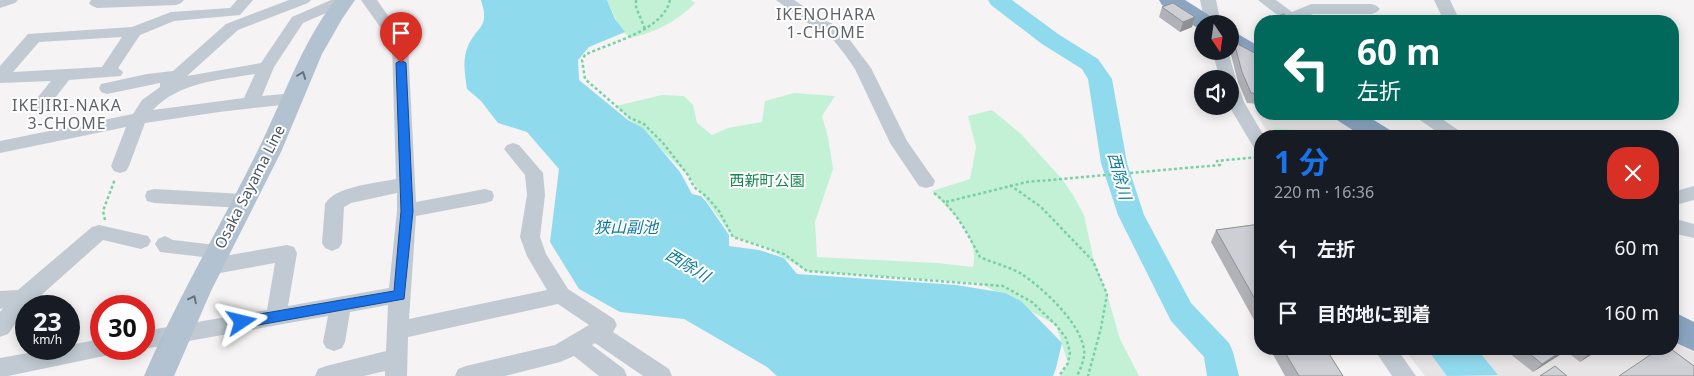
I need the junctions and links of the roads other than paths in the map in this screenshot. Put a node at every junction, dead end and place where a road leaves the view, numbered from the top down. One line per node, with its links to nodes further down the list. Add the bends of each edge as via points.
1 (10, 0): 12 (street)
2 (176, 0): 13 (street)
3 (245, 0): 22 (street, via 235,12 171,17)
4 (304, 0): 27 (street, via 232,27)
5 (344, 0): 25 (street, via 297,20); 31 (main road, Osaka Sayama Line, one-way to 5, via 309,57)
6 (369, 0): 45 (street, via 400,44)
7 (784, 0): 44 (street, via 834,30 852,52 864,68 899,143)
8 (1170, 0): 21 (highway)
9 (1208, 0): 16 (street)
10 (1266, 0): 17 (street)
11 (1442, 0): 20 (street)
12 (0, 3)
13 (97, 3)
14 (1339, 9): 15 (street); 18 (street, via 1311,9); 19 (street)
15 (1372, 9)
16 (1211, 15)
17 (1286, 15)
18 (1301, 15)
19 (1346, 15)
20 (1449, 15)
21 (1194, 16)
22 (134, 32): 28 (street, via 34,37); 29 (street)
23 (1239, 45): 24 (highway)
24 (1254, 54)
25 (266, 67): 30 (street, via 186,81); 32 (street)
26 (64, 75): 28 (street); 29 (street); 33 (street)
27 (175, 76): 29 (street); 30 (street)
28 (0, 77)
29 (109, 78)
30 (158, 96): 35 (street)
31 (292, 98): 32 (street); 50 (main road, Osaka Sayama Line)
32 (251, 101): 35 (street)
33 (39, 107)
34 (1239, 109): 40 (street)
35 (139, 117): 41 (street); 43 (street)
36 (1356, 120): 38 (highway)
37 (1432, 120): 39 (street)
38 (1371, 130)
39 (1446, 130)
40 (1254, 134)
41 (0, 148)
42 (513, 148): 60 (street, via 534,173 536,195 530,237 537,256)
43 (120, 166)
44 (926, 181)
45 (405, 184): 51 (street); 55 (street, via 345,197 335,204)
46 (1694, 193): 49 (street)
47 (154, 196): 50 (street)
48 (485, 196): 51 (street)
49 (1679, 198)
50 (243, 201): 57 (main road, Osaka Sayama Line)
51 (407, 211): 59 (street)
52 (1679, 227): 53 (street)
53 (1694, 231)
54 (141, 241): 58 (street, via 99,232)
55 (332, 243)
56 (165, 244): 57 (street)
57 (213, 259): 65 (street, via 287,253); 70 (main road, Osaka Sayama Line, one-way to 57)
58 (26, 295)
59 (400, 295): 63 (street); 68 (street)
60 (561, 295): 68 (street); 69 (street, via 606,326)
61 (15, 299): 62 (street)
62 (0, 300)
63 (341, 304): 65 (street); 73 (street)
64 (15, 308): 66 (street)
65 (276, 317): 70 (street)
66 (0, 328)
67 (1679, 328): 72 (highway)
68 (398, 330): 77 (street)
69 (596, 332): 74 (street); 83 (street)
70 (176, 334): 71 (street); 79 (main road, Osaka Sayama Line)
71 (155, 338)
72 (1694, 338)
73 (334, 342)
74 (575, 345): 81 (street, via 560,354); 82 (street)
75 (90, 350): 78 (street)
76 (1389, 355): 84 (street)
77 (397, 367): 80 (street)
78 (0, 368)
79 (159, 376)
80 (326, 376)
81 (466, 376)
82 (616, 376)
83 (661, 376)
84 (1405, 376)

